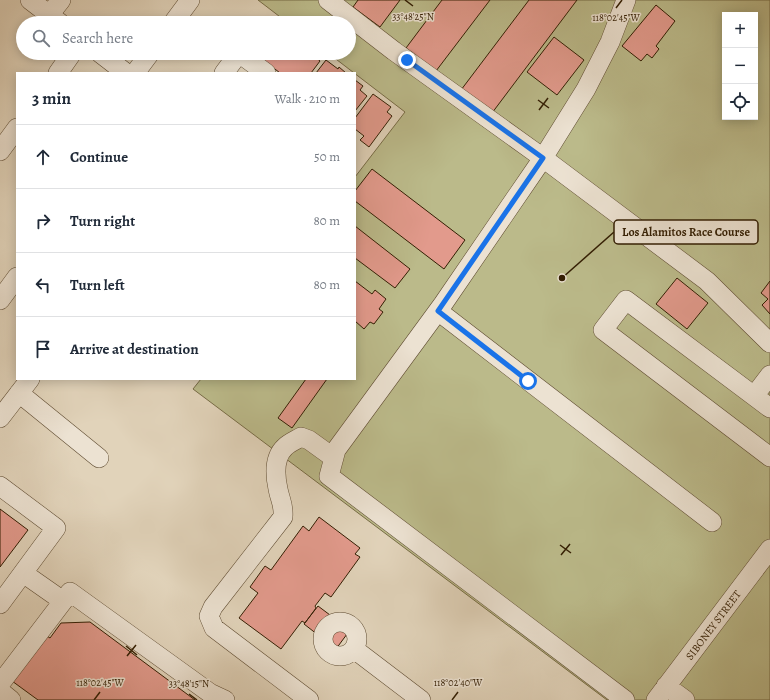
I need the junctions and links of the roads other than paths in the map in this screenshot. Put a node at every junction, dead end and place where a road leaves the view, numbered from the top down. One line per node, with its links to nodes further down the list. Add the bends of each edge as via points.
1 (30, 0): 6 (street)
2 (61, 0): 7 (street)
3 (190, 0): 8 (street)
4 (328, 0): 9 (street)
5 (626, 0): 23 (street, via 610,42 586,89)
6 (51, 16)
7 (56, 16)
8 (178, 16)
9 (349, 16)
10 (356, 22): 23 (street)
11 (67, 60): 16 (street)
12 (109, 60): 17 (street)
13 (145, 60): 18 (street)
14 (234, 60): 19 (street)
15 (248, 60): 20 (street)
16 (59, 72)
17 (125, 72)
18 (136, 72)
19 (225, 72)
20 (265, 72)
21 (16, 129): 22 (street)
22 (0, 151)
23 (543, 158): 26 (street); 27 (street, via 707,281)
24 (16, 278): 25 (street)
25 (0, 300)
26 (438, 311): 35 (street, via 336,450); 37 (street)
27 (770, 343)
28 (770, 375): 30 (street)
29 (24, 386): 32 (street); 34 (street)
30 (754, 396): 31 (street); 33 (street, via 626,300 603,330)
31 (770, 408)
32 (0, 418)
33 (770, 457)
34 (99, 458)
35 (334, 458): 48 (street, via 301,437 286,446 279,454 276,473 283,516 208,616 214,628); 50 (street, via 329,476)
36 (0, 486): 39 (street, via 56,528)
37 (712, 522)
38 (770, 549): 45 (street, SIBONEY STREET)
39 (23, 573): 40 (street); 41 (street)
40 (63, 601): 43 (street); 47 (street, via 70,592 210,694)
41 (0, 604)
42 (354, 649): 49 (street)
43 (0, 684)
44 (0, 691): 46 (street)
45 (661, 693): 51 (street)
46 (11, 700)
47 (226, 700)
48 (310, 700)
49 (421, 700)
50 (625, 700)
51 (685, 700)

